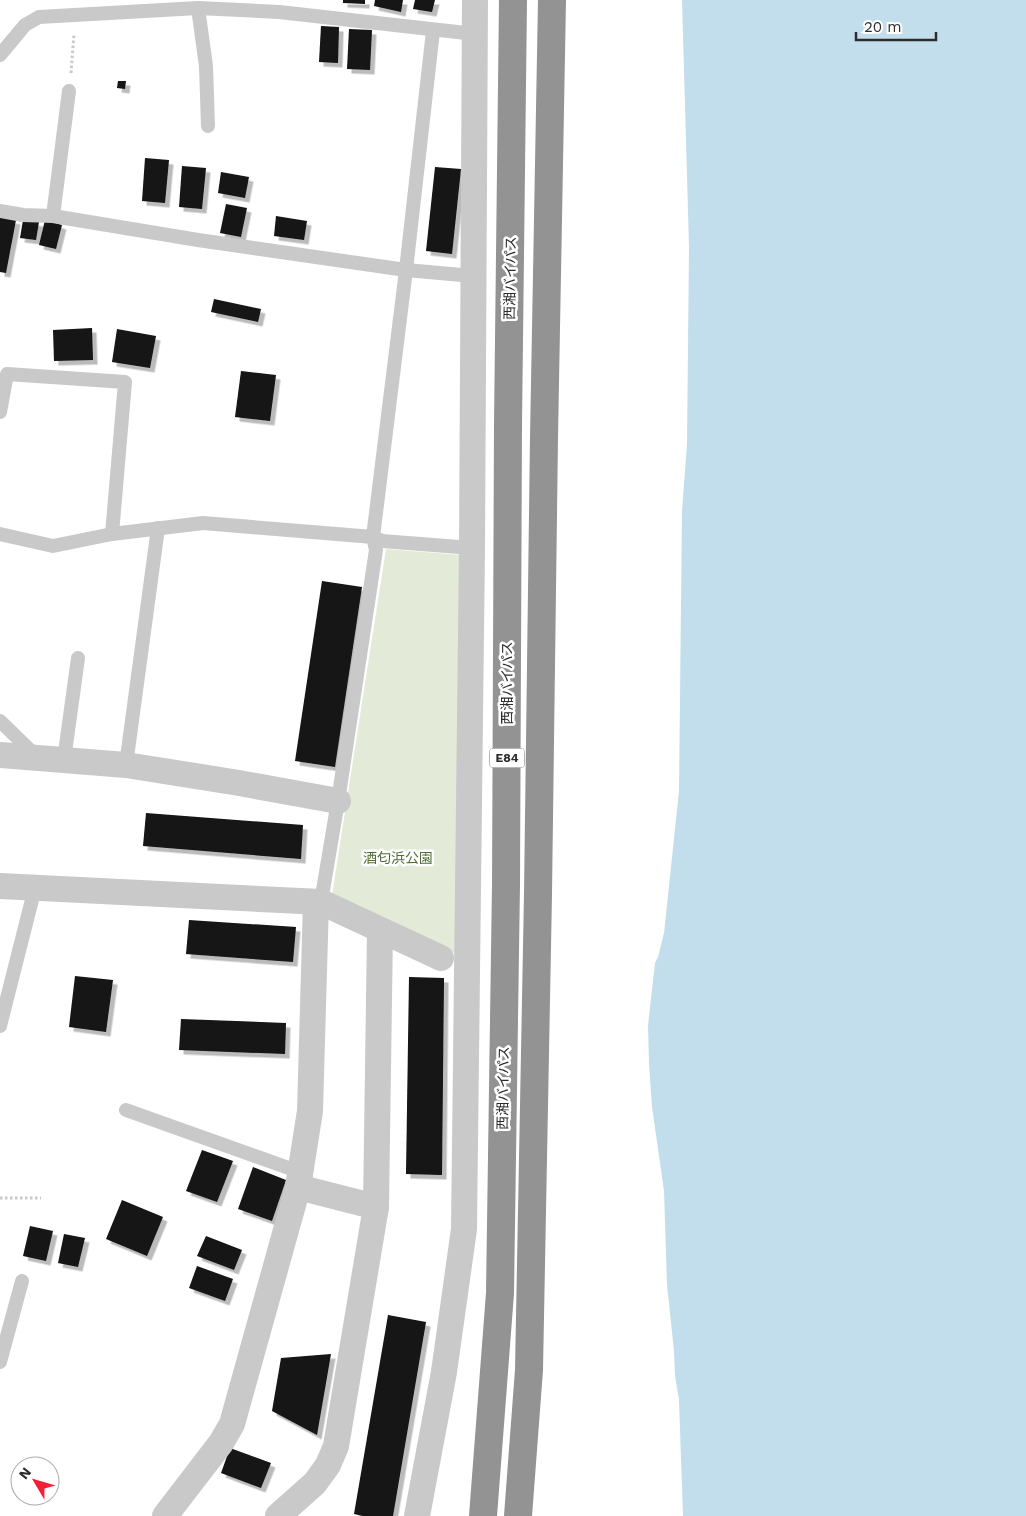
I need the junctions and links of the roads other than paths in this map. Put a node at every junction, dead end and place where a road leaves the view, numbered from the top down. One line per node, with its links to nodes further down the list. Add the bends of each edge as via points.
1 (475, 0): 6 (street)
2 (512, 0): 41 (highway, 西湘バイパス / E84, via 501,1283)
3 (552, 0): 42 (highway, E84, via 529,1370)
4 (198, 8): 5 (lane, via 279,12); 7 (lane, via 40,17 25,25); 9 (lane, via 206,66)
5 (433, 30): 6 (lane); 12 (lane)
6 (474, 34): 13 (street)
7 (0, 55)
8 (69, 91): 11 (lane)
9 (208, 126)
10 (0, 211): 11 (lane)
11 (53, 216): 12 (lane)
12 (406, 270): 13 (lane); 18 (lane)
13 (473, 276): 19 (street)
14 (0, 412): 17 (lane, via 7,374 125,382)
15 (158, 528): 17 (lane); 18 (lane, via 202,523); 25 (lane)
16 (0, 534): 17 (lane, via 53,546)
17 (112, 534)
18 (373, 536): 19 (lane, via 382,540); 26 (lane, via 376,550)
19 (472, 548): 40 (street, via 464,1229 444,1372)
20 (78, 658): 24 (lane)
21 (0, 721): 23 (lane)
22 (0, 755): 23 (street)
23 (38, 758): 24 (street)
24 (64, 760): 25 (street)
25 (126, 765): 26 (street)
26 (338, 801): 29 (lane)
27 (0, 886): 28 (street)
28 (35, 888): 29 (street); 32 (lane)
29 (318, 902): 30 (street); 34 (street, via 310,1111)
30 (380, 930): 31 (street); 35 (street)
31 (441, 958)
32 (0, 1026)
33 (126, 1110): 34 (lane)
34 (299, 1179): 35 (street); 38 (street, via 232,1424)
35 (376, 1207): 39 (street, via 336,1446 315,1483)
36 (22, 1280): 37 (lane)
37 (0, 1362)
38 (165, 1516)
39 (278, 1516)
40 (417, 1516)
41 (482, 1516)
42 (518, 1516)

